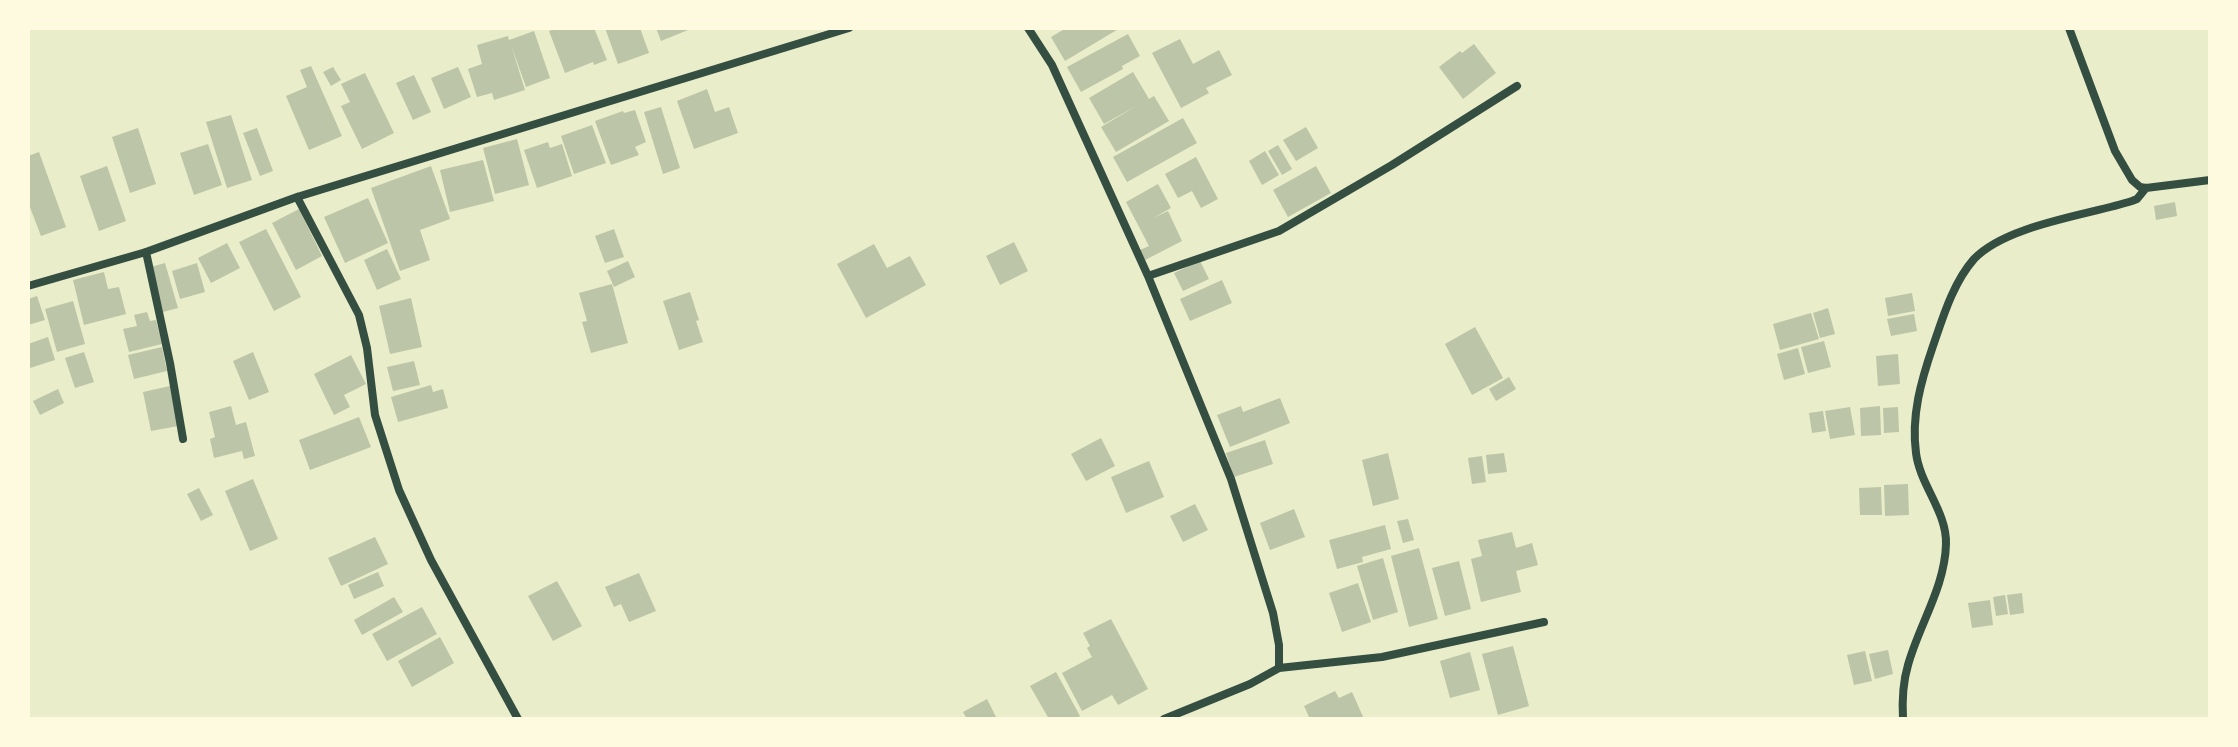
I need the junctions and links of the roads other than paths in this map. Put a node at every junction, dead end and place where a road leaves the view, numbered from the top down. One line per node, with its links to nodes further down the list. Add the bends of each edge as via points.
1 (849, 28): 7 (street)
2 (1028, 28): 9 (street, via 1052,65)
3 (2069, 28): 6 (street, via 2115,151 2132,180)
4 (1517, 86): 9 (street, via 1279,231)
5 (2210, 180): 6 (street)
6 (2146, 188): 16 (street, via 2132,201 1996,244 1973,261 1943,316 1915,422 1916,457 1946,541 1942,573 1908,664)
7 (297, 197): 8 (street); 14 (street, via 359,315 375,415 399,490)
8 (146, 252): 10 (street); 11 (street)
9 (1148, 276): 13 (street, via 1231,479 1273,613)
10 (28, 286)
11 (183, 439)
12 (1544, 622): 13 (street, via 1382,657)
13 (1279, 668): 15 (street)
14 (518, 719)
15 (1164, 719)
16 (1903, 719)

